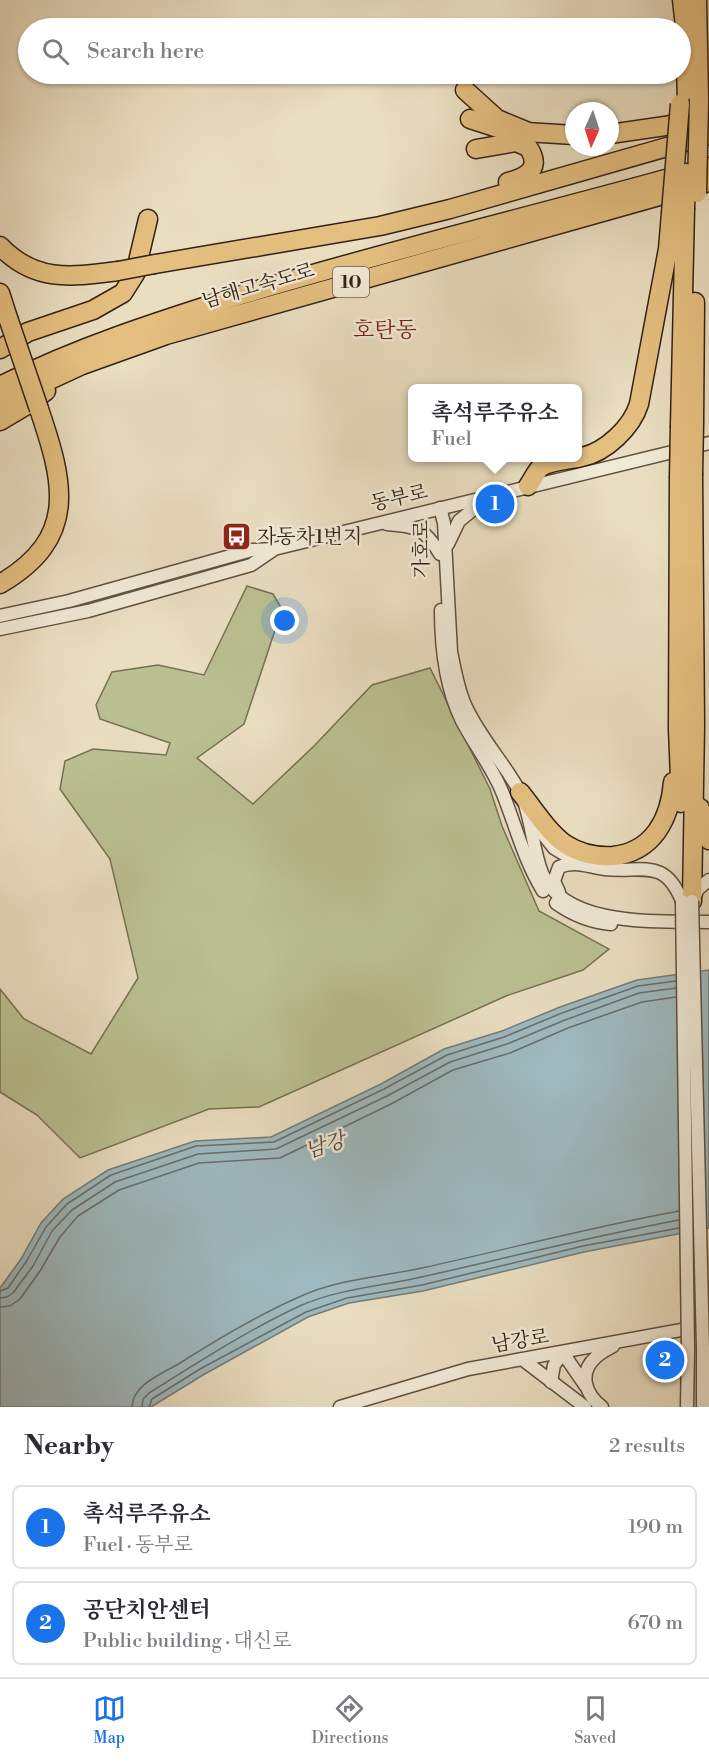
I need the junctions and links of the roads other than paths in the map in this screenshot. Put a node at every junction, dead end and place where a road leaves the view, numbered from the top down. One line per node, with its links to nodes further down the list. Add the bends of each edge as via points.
1 (682, 0): 3 (highway)
2 (697, 0): 4 (highway)
3 (683, 18)
4 (691, 35)
5 (690, 84): 6 (highway)
6 (693, 101): 13 (highway); 16 (highway, bridge)
7 (709, 117): 10 (highway)
8 (512, 133): 9 (highway); 9 (highway, via 470,103); 18 (highway, via 476,145 521,142 533,154 529,174 446,200)
9 (534, 133): 11 (highway)
10 (619, 133)
11 (565, 135)
12 (709, 135): 18 (highway)
13 (709, 157)
14 (709, 167): 24 (highway, 남해고속도로 / 10, via 379,254 148,324)
15 (709, 182): 23 (highway, 남해고속도로 / 10, via 166,335)
16 (684, 210): 29 (highway, via 665,267 635,414 599,450); 41 (highway, bridge)
17 (148, 219): 22 (highway, via 135,274 123,293 93,310 28,332)
18 (408, 219): 19 (highway, bridge, via 66,277 40,273 15,260)
19 (0, 246)
20 (0, 293): 21 (highway)
21 (3, 320): 26 (highway, bridge)
22 (0, 349)
23 (82, 365): 25 (highway, 남해고속도로 / 10); 27 (highway)
24 (0, 386)
25 (0, 402)
26 (35, 411): 37 (highway, via 47,470 46,509 29,550); 38 (highway, via 53,450 59,478 57,516 40,552)
27 (0, 421)
28 (709, 443): 31 (street, 동부로)
29 (582, 457)
30 (559, 462): 31 (highway, via 540,468)
31 (528, 486): 32 (street, 동부로)
32 (492, 495): 33 (street, 동부로); 36 (street, via 459,521)
33 (440, 508): 34 (street, 동부로); 36 (street, 가호로)
34 (374, 523): 35 (street, 동부로); 36 (street, via 411,526 423,531)
35 (274, 549): 39 (street, 동부로, via 252,550); 40 (street, 동부로, via 252,566 88,611)
36 (443, 552): 42 (street, 가호로, via 441,643 445,667 457,710); 43 (street, 가호로, via 451,652 466,707)
37 (0, 575)
38 (0, 584)
39 (0, 616)
40 (0, 630)
41 (687, 728): 43 (highway, via 669,807 652,839 640,849 603,857 582,853 552,832); 45 (highway, via 701,823); 48 (highway, via 681,794)
42 (481, 754): 44 (street); 50 (street, 가호로, via 502,792 532,873 556,904 595,922 626,925)
43 (520, 792): 44 (street, 가호로)
44 (526, 814): 46 (street, via 554,848); 49 (street, 가호로, via 537,858 550,888)
45 (709, 840)
46 (579, 863): 48 (street, via 604,869 650,869 671,880); 49 (street, via 559,867 554,881 557,889)
47 (709, 880): 48 (street)
48 (687, 901): 56 (street, bridge); 57 (street, bridge)
49 (576, 906): 50 (street, 가호로, via 599,914)
50 (660, 921): 51 (street, 가호로)
51 (709, 922)
52 (709, 1325): 53 (street, 남강로)
53 (618, 1343): 54 (street, 남강로); 60 (street, via 595,1357 585,1374)
54 (563, 1353): 55 (street, 남강로); 58 (street, via 554,1365); 60 (street)
55 (522, 1359): 58 (street); 61 (street, 남강로, via 468,1369)
56 (704, 1366): 59 (street); 66 (street)
57 (687, 1373): 64 (street); 65 (street)
58 (552, 1379): 60 (street, via 561,1372 570,1373); 62 (street)
59 (709, 1385)
60 (586, 1386): 63 (street)
61 (340, 1407)
62 (585, 1407)
63 (602, 1407)
64 (680, 1407)
65 (687, 1407)
66 (704, 1407)

